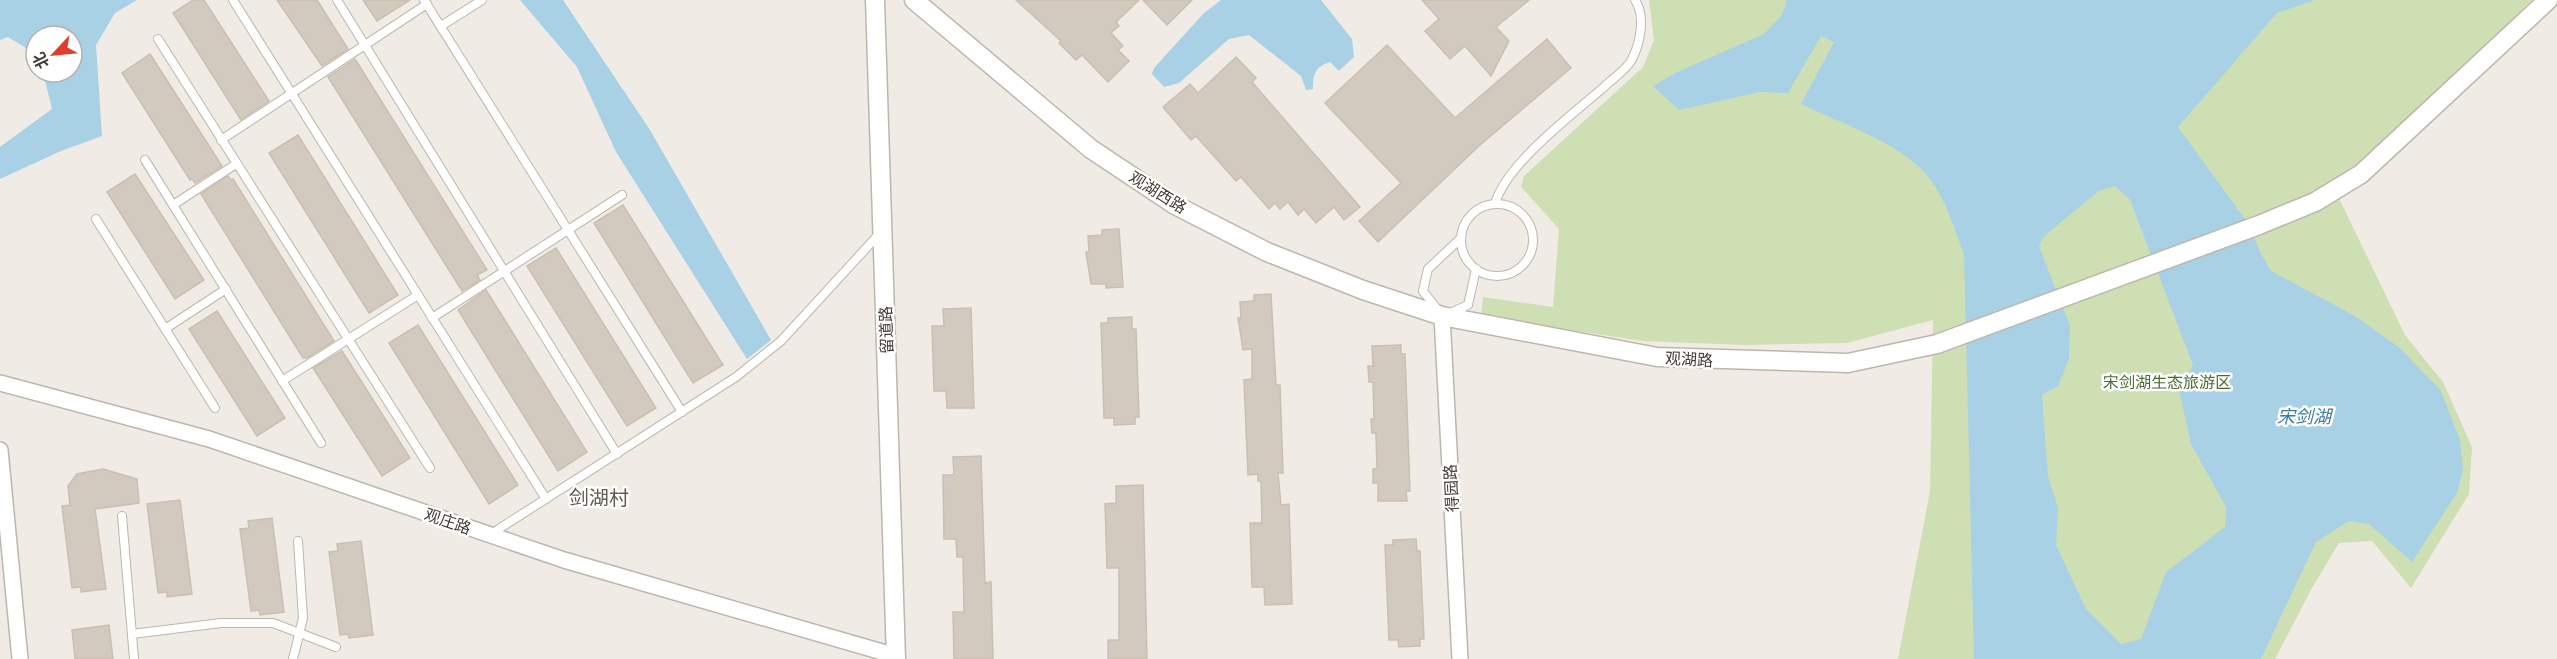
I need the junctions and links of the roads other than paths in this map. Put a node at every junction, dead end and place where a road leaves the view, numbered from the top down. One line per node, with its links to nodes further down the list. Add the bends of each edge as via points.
1 (233, 0): 12 (lane)
2 (337, 0): 11 (lane)
3 (482, 0): 9 (lane)
4 (875, 0): 21 (street, 留道路)
5 (914, 0): 27 (street, 观湖西路, via 1091,149 1175,205 1267,252)
6 (1635, 0): 17 (lane, via 1640,7 1640,41 1630,63 1509,176)
7 (2548, 0): 27 (street, 观湖路, via 2361,174 2315,202 1937,344 1848,363 1657,357)
8 (426, 2): 9 (lane); 11 (lane)
9 (441, 26): 20 (lane)
10 (158, 39): 13 (lane)
11 (365, 45): 12 (lane); 24 (lane)
12 (292, 93): 13 (lane); 26 (lane)
13 (221, 140): 15 (lane)
14 (145, 160): 18 (lane)
15 (236, 164): 18 (lane); 30 (lane)
16 (622, 195): 20 (lane)
17 (1495, 204): 22 (lane, via 1470,216); 23 (lane, via 1514,208 1524,216 1533,238 1532,249 1520,268 1509,274 1498,276)
18 (173, 205): 25 (lane)
19 (96, 219): 29 (lane)
20 (568, 230): 24 (lane); 34 (lane)
21 (883, 230): 34 (lane, via 781,341 736,377); 46 (street, 留道路)
22 (1461, 238): 23 (lane, via 1463,250); 27 (lane, via 1428,269 1423,291)
23 (1476, 269): 27 (lane, via 1468,305)
24 (505, 271): 28 (lane); 37 (lane)
25 (226, 289): 29 (lane); 31 (lane)
26 (418, 295): 28 (lane); 30 (lane)
27 (1442, 316): 50 (street, 得园路)
28 (432, 318): 39 (lane)
29 (165, 329): 33 (lane)
30 (348, 339): 31 (lane); 38 (lane)
31 (282, 381): 35 (lane)
32 (0, 383): 41 (street, 观庄路, via 209,440)
33 (215, 408)
34 (682, 412): 37 (lane)
35 (321, 443)
36 (0, 450): 47 (street)
37 (617, 454): 39 (lane)
38 (430, 468)
39 (546, 499): 41 (lane)
40 (122, 516): 44 (lane)
41 (490, 535): 46 (street, 观庄路)
42 (298, 541): 43 (lane, via 303,618)
43 (300, 633): 44 (lane, via 273,623 221,622); 45 (lane); 49 (lane)
44 (132, 634): 48 (lane)
45 (336, 646)
46 (896, 658)
47 (20, 659)
48 (134, 659)
49 (293, 659)
50 (1460, 659)

